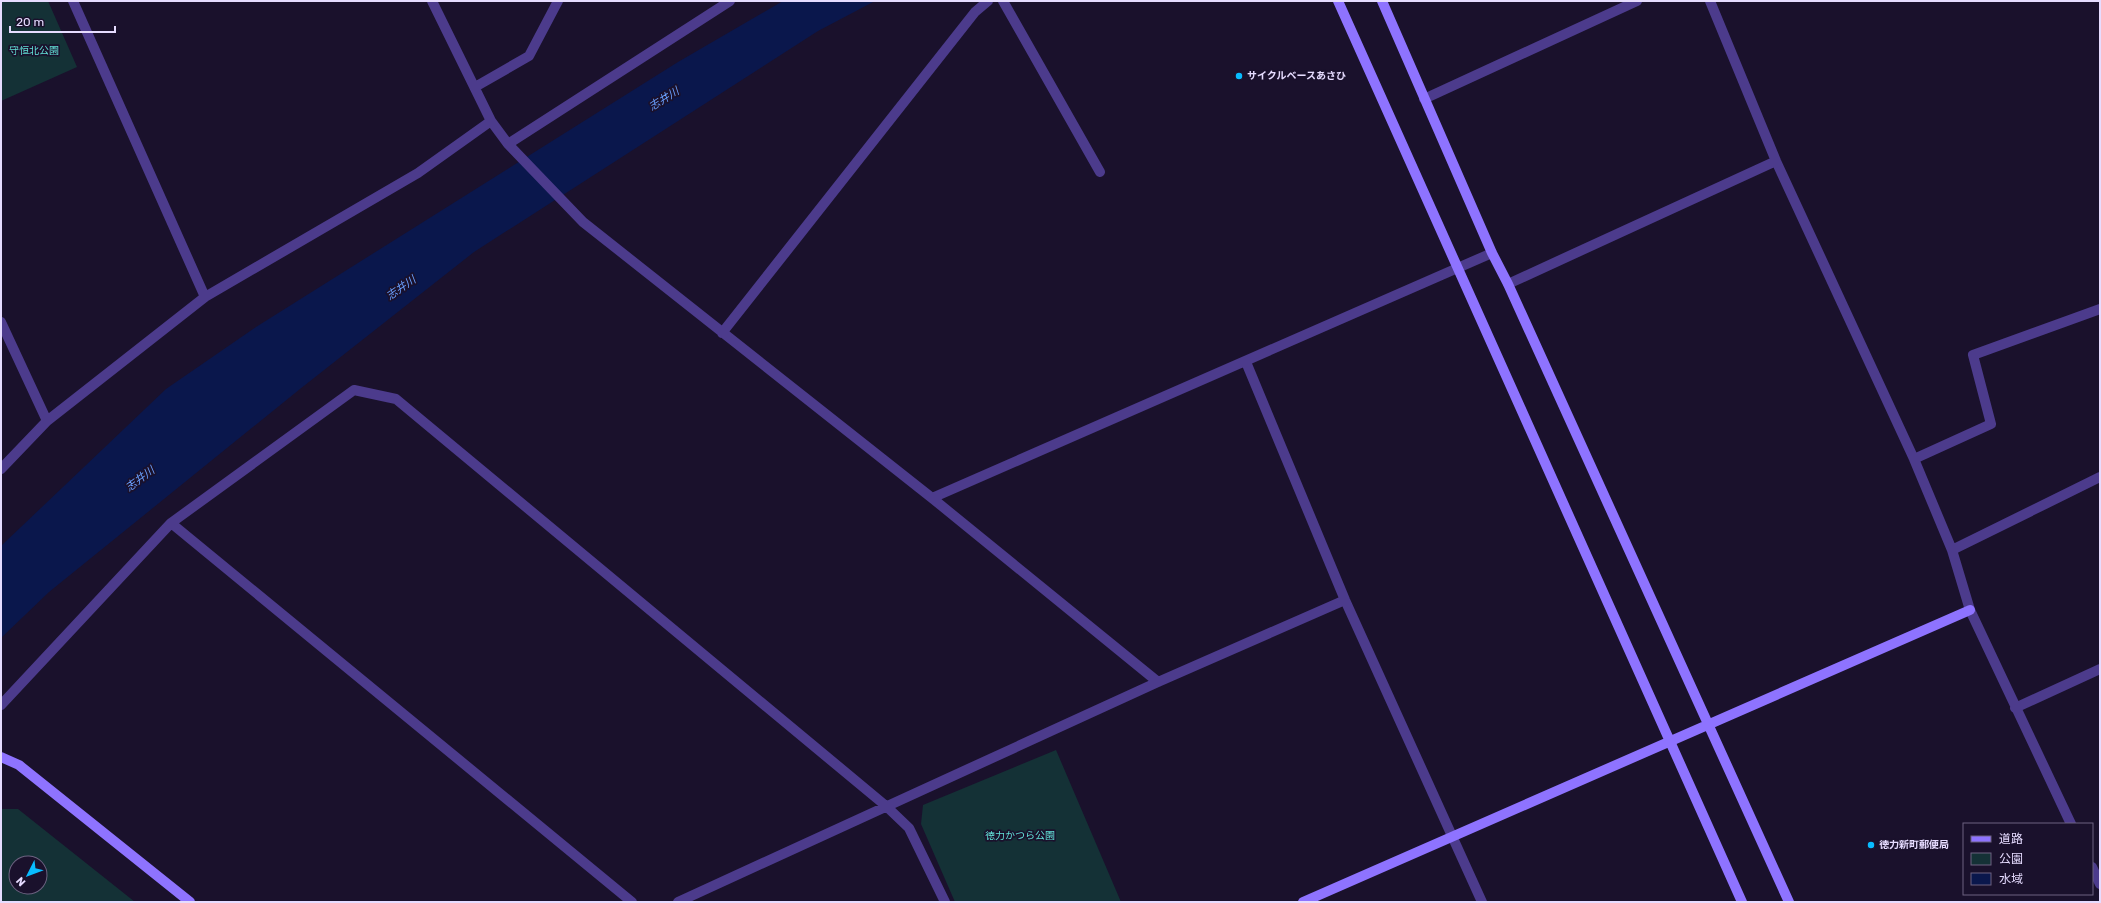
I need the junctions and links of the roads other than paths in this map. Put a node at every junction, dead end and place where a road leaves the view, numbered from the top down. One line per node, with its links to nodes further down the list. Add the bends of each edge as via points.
1 (73, 1): 20 (street)
2 (432, 1): 11 (street)
3 (558, 1): 11 (street, via 529,56)
4 (730, 1): 14 (street)
5 (988, 1): 23 (street, via 971,18)
6 (1003, 1): 16 (street)
7 (1338, 1): 18 (street)
8 (1382, 1): 12 (street)
9 (1637, 1): 12 (street)
10 (1710, 1): 15 (street)
11 (475, 87): 13 (street)
12 (1424, 98): 17 (street)
13 (491, 121): 14 (street); 20 (street, via 418,173)
14 (508, 144): 23 (street, via 583,222)
15 (1776, 161): 19 (street); 26 (street)
16 (1100, 172)
17 (1492, 252): 18 (street); 19 (street)
18 (1458, 268): 24 (street); 39 (street)
19 (1508, 284): 38 (street)
20 (205, 297): 25 (street)
21 (2100, 309): 26 (street, via 1973,355 1991,424)
22 (1, 322): 25 (street)
23 (722, 333): 29 (street)
24 (1246, 362): 29 (street); 32 (street)
25 (46, 421): 27 (street)
26 (1914, 459): 31 (street)
27 (1, 469)
28 (2100, 477): 31 (street)
29 (932, 498): 35 (street)
30 (171, 523): 36 (street); 41 (street, via 354,390 396,399); 47 (street)
31 (1952, 550): 33 (street)
32 (1345, 600): 35 (street); 43 (street)
33 (1970, 610): 37 (street); 38 (street)
34 (2100, 669): 37 (street)
35 (1158, 682): 41 (street)
36 (1, 705)
37 (2015, 708): 42 (street)
38 (1707, 726): 39 (street); 53 (street)
39 (1670, 741): 43 (street); 52 (street)
40 (1, 757): 46 (street, via 19,765)
41 (886, 806): 48 (street); 49 (street, via 909,828)
42 (2071, 823)
43 (1453, 835): 50 (street); 51 (street)
44 (2093, 869): 45 (street)
45 (2100, 884)
46 (190, 902)
47 (632, 902)
48 (678, 902)
49 (945, 902)
50 (1303, 902)
51 (1482, 902)
52 (1742, 902)
53 (1789, 902)

